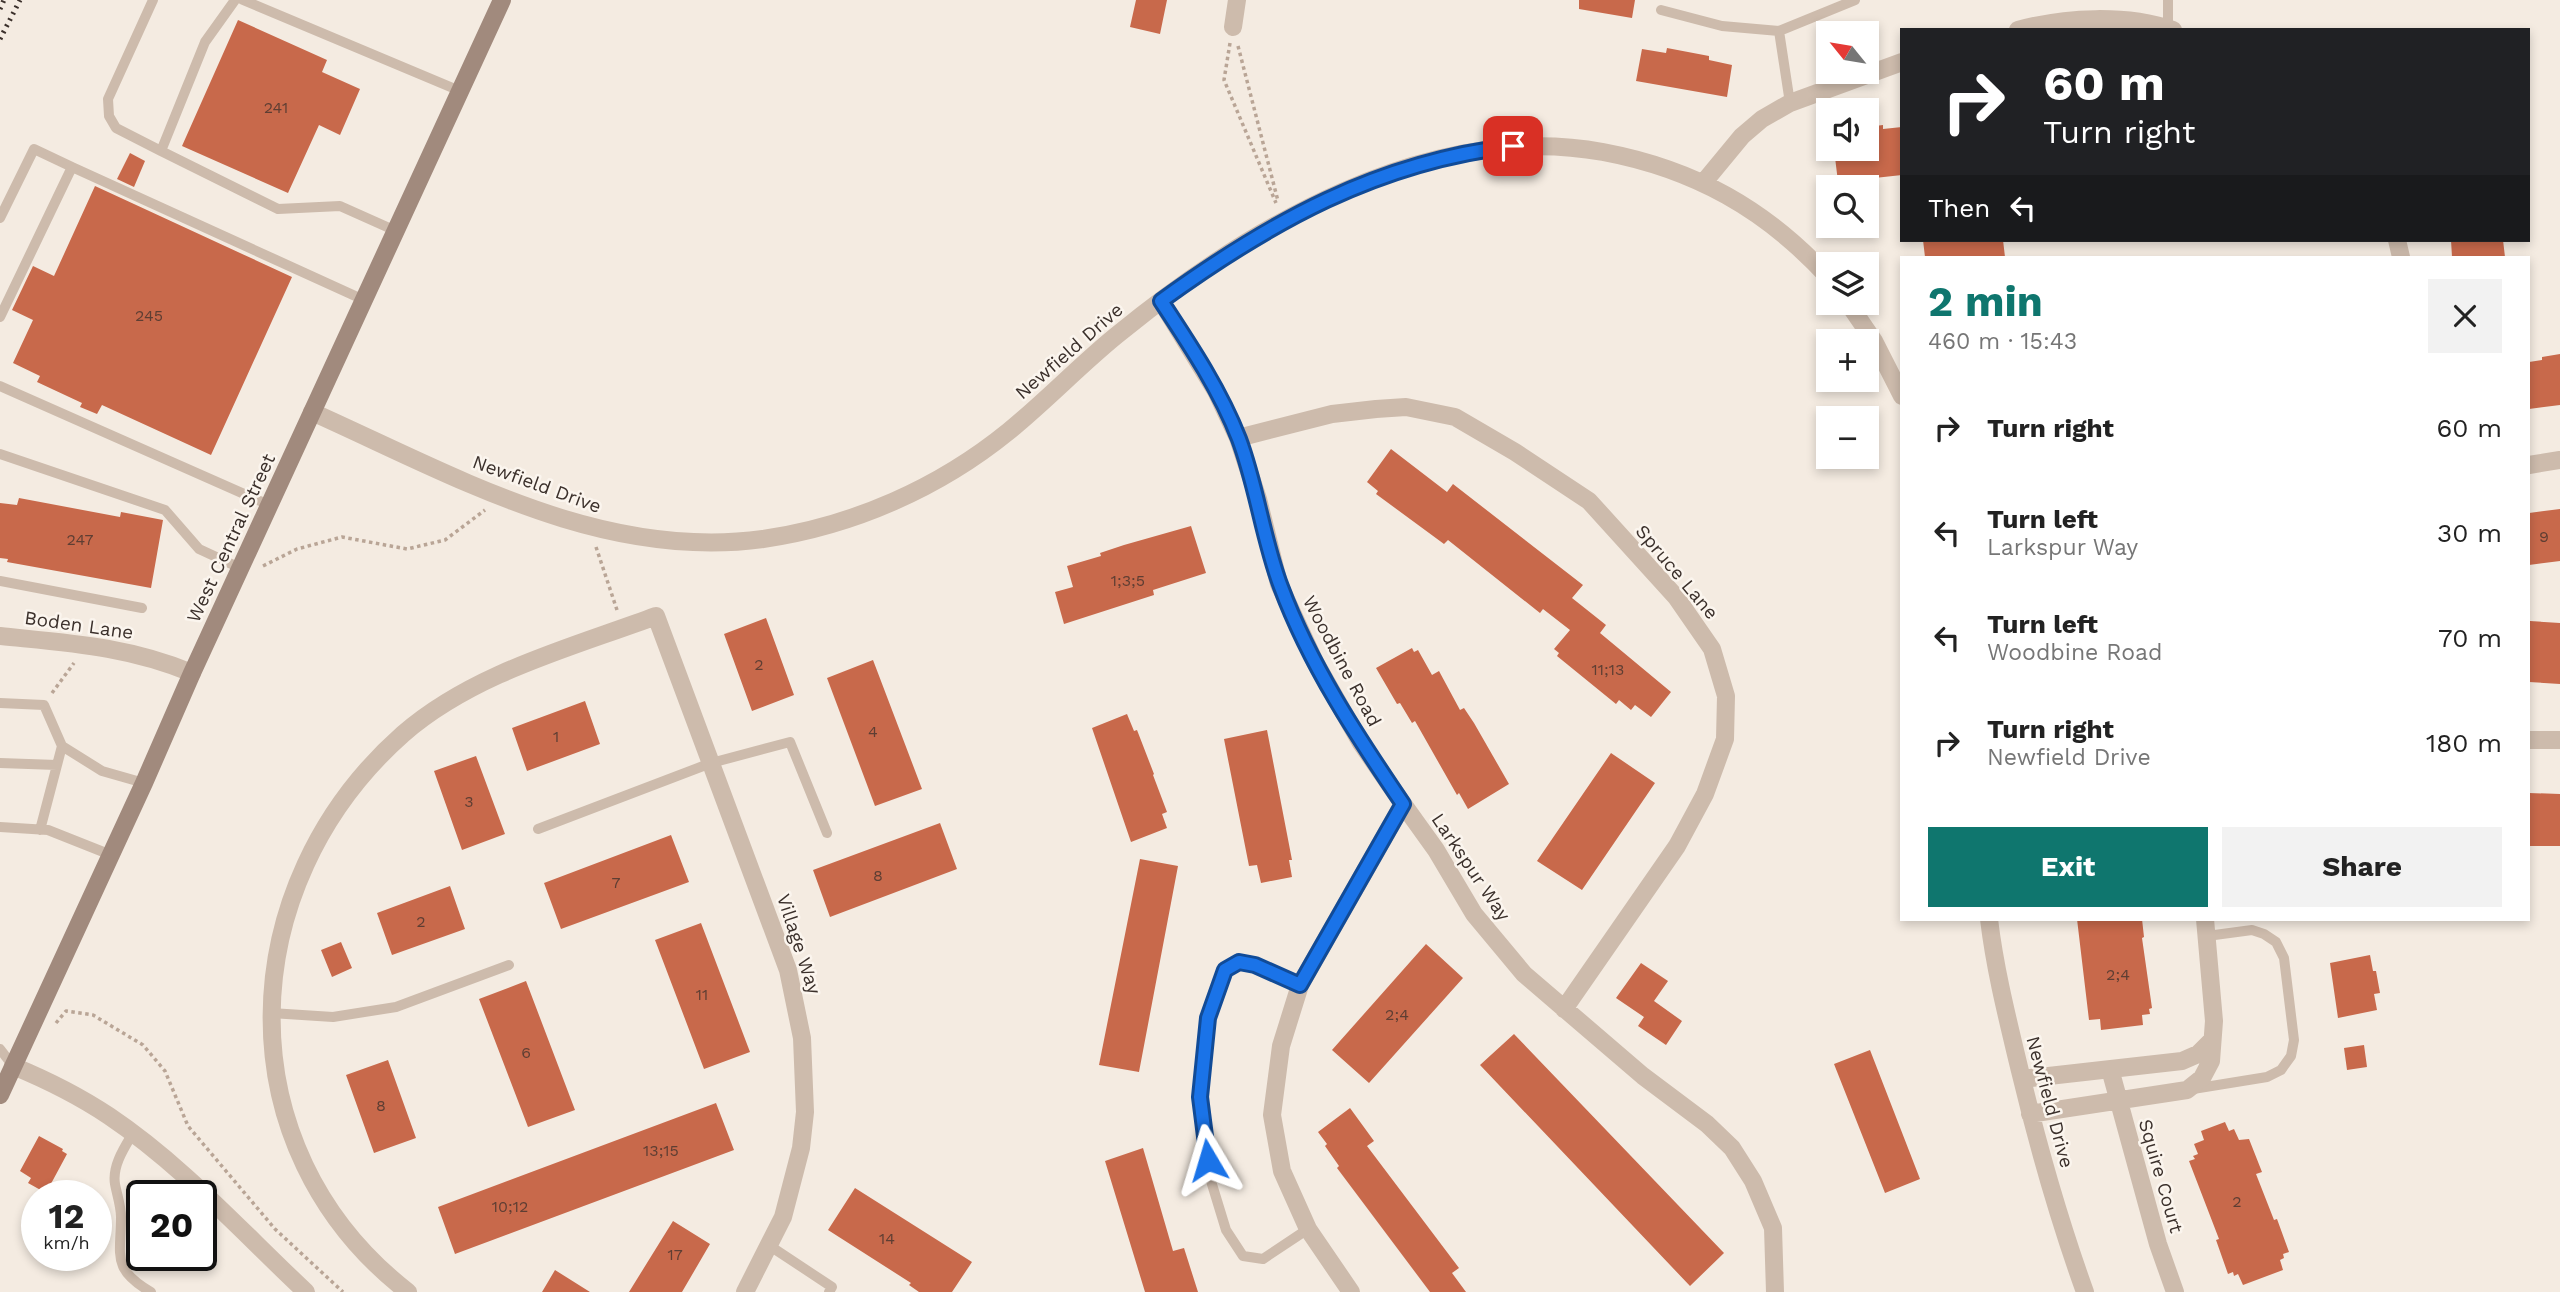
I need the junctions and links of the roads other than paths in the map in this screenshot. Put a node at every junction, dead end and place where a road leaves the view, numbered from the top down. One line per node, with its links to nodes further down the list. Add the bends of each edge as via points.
1 (153, 0): 17 (lane, via 108,99 109,116 116,128)
2 (235, 0): 17 (lane, via 205,43)
3 (243, 0): 15 (lane)
4 (1237, 0): 9 (street)
5 (1855, 0): 13 (lane)
6 (2168, 0): 12 (lane)
7 (496, 2): 15 (main road, West Central Street)
8 (1661, 9): 13 (lane, via 1722,26)
9 (1233, 27)
10 (2039, 27): 11 (street, via 2084,19)
11 (2161, 28)
12 (2170, 28)
13 (1779, 31): 16 (lane)
14 (1900, 63): 16 (street)
15 (460, 91): 21 (main road, West Central Street)
16 (1790, 103): 19 (street, via 1742,136)
17 (161, 151): 21 (lane, via 278,209 340,206)
18 (72, 167): 20 (lane, via 34,149); 23 (lane); 26 (lane)
19 (1704, 182): 22 (street, Newfield Drive, via 1769,224); 24 (street, Newfield Drive, via 1631,157 1555,146 1513,146 1430,160 1284,221)
20 (0, 218)
21 (396, 231): 23 (main road, West Central Street)
22 (1816, 265)
23 (364, 300): 29 (main road, West Central Street)
24 (1161, 301): 29 (street, Newfield Drive, via 978,455 858,517 761,539 668,541 590,527 501,498); 30 (street, Woodbine Road, via 1216,391)
25 (1856, 315): 28 (street)
26 (0, 317)
27 (0, 386): 34 (lane)
28 (1900, 392)
29 (312, 412): 34 (main road, West Central Street)
30 (1238, 438): 48 (street, Woodbine Road, via 1287,603 1315,662); 58 (street, Spruce Lane, via 1332,414 1376,409 1406,407 1455,417 1589,501 1676,597 1712,649 1726,696 1725,738 1705,794 1677,846)
31 (0, 454): 35 (lane, via 165,510 199,548)
32 (2560, 460): 33 (street)
33 (2530, 465)
34 (269, 505): 35 (main road, West Central Street)
35 (237, 574): 39 (main road, West Central Street)
36 (0, 581): 37 (lane)
37 (142, 608)
38 (0, 636): 39 (street, Boden Lane, via 120,649)
39 (192, 673): 47 (main road, West Central Street)
40 (0, 703): 43 (lane, via 44,705)
41 (2530, 740): 42 (street)
42 (2560, 740)
43 (62, 746): 46 (lane); 47 (lane, via 102,771)
44 (0, 763): 46 (lane)
45 (711, 763): 50 (lane); 52 (lane, via 790,742); 59 (street, Village Way, via 656,616 523,665 462,695 404,734 357,782 323,829 293,890 271,984); 71 (street, Village Way, via 788,970 802,1038 805,1112 801,1148 783,1217)
46 (57, 765): 51 (lane)
47 (144, 783): 53 (main road, West Central Street)
48 (1403, 804): 57 (street); 58 (street, Larkspur Way, via 1474,914 1524,974)
49 (0, 827): 51 (lane)
50 (538, 829)
51 (40, 830): 53 (lane)
52 (827, 832)
53 (111, 855): 62 (main road, West Central Street)
54 (1989, 921): 64 (street, Newfield Drive)
55 (2206, 927): 60 (street, via 2214,1021); 65 (lane, via 2252,930 2276,942 2284,958 2294,1040 2291,1056 2281,1070 2267,1077)
56 (509, 965): 59 (lane, via 396,1007 334,1017)
57 (1300, 985): 70 (street, via 1281,1046 1272,1115 1282,1171); 70 (lane, via 1255,965 1239,962 1225,970 1208,1018 1200,1097 1211,1181 1226,1230 1242,1256 1263,1259)
58 (1564, 1009): 78 (street, Larkspur Way, via 1732,1148 1753,1181 1773,1228)
59 (271, 1013): 74 (street, via 281,1093 303,1160 345,1231)
60 (2211, 1041): 63 (street, via 2182,1061); 65 (street, via 2211,1061 2203,1078)
61 (0, 1049): 62 (lane)
62 (13, 1066): 66 (main road, West Central Street); 69 (street, via 83,1100)
63 (2110, 1069): 64 (street); 67 (street, Squire Court)
64 (2022, 1079): 68 (street, Newfield Drive)
65 (2187, 1090): 67 (street)
66 (0, 1095)
67 (2118, 1100): 68 (street); 80 (street, Squire Court)
68 (2030, 1114): 79 (street, Newfield Drive)
69 (133, 1133): 72 (lane, via 114,1181 121,1215 118,1245 127,1273); 73 (street)
70 (1308, 1229): 77 (street)
71 (770, 1246): 75 (street, Village Way); 76 (lane, via 832,1287)
72 (151, 1292)
73 (306, 1292)
74 (408, 1292)
75 (745, 1292)
76 (829, 1292)
77 (1351, 1292)
78 (1775, 1292)
79 (2085, 1292)
80 (2175, 1292)

